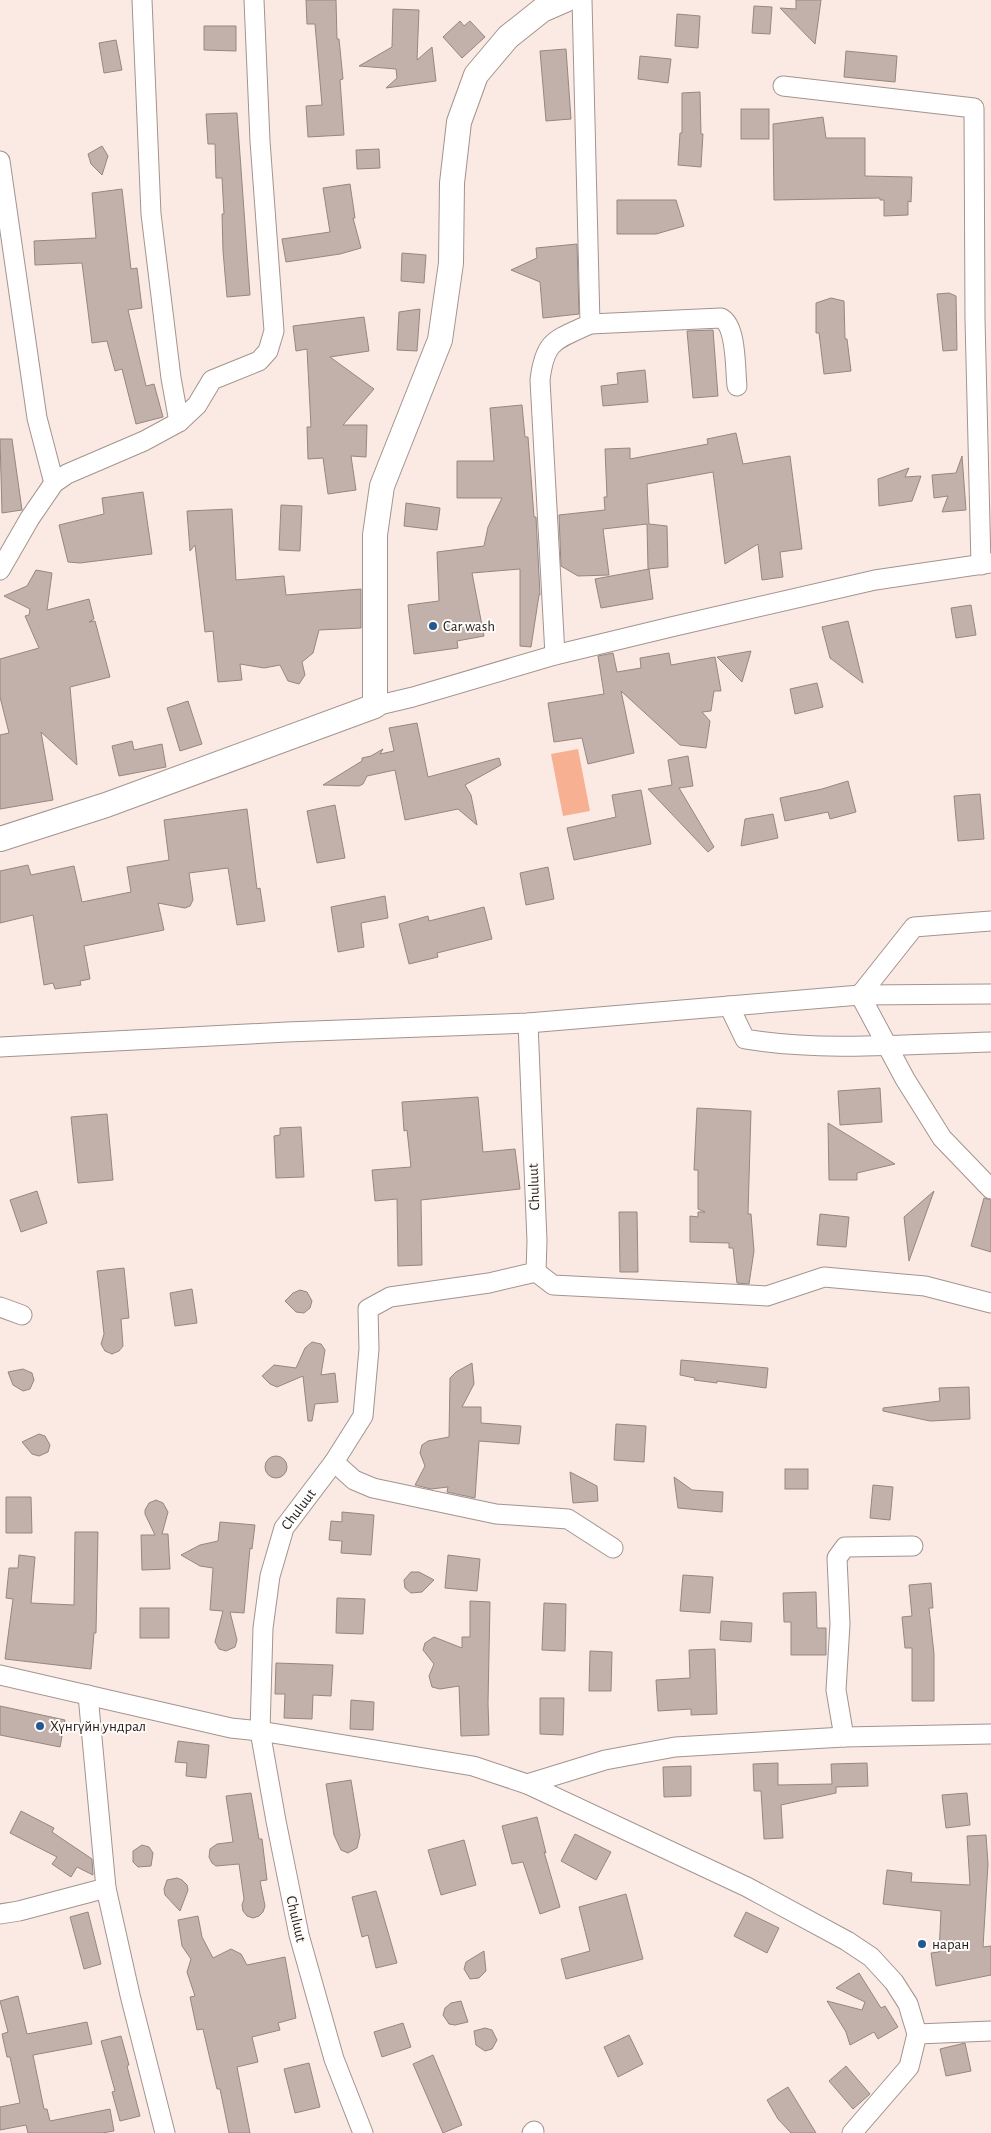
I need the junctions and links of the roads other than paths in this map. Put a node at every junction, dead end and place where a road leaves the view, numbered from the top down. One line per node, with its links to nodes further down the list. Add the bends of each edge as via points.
1 (142, 0): 9 (street, via 151,214)
2 (254, 0): 9 (street, via 260,142 274,331 268,351 259,361 212,380 197,405)
3 (565, 0): 14 (street, via 542,10 508,37 476,75 460,122 452,183 451,263 440,340 382,486 375,535)
4 (582, 0): 7 (street)
5 (783, 86): 11 (street, via 974,108 975,319)
6 (0, 161): 10 (street, via 37,418)
7 (590, 324): 8 (street, via 721,318 727,321 731,330); 13 (street, via 552,342 542,360 540,380)
8 (737, 386)
9 (178, 422): 10 (street)
10 (54, 483): 12 (street)
11 (986, 564): 13 (street, via 875,580)
12 (0, 570)
13 (555, 655): 14 (street)
14 (375, 706): 15 (street, via 106,805)
15 (0, 839)
16 (991, 922): 18 (street, via 914,927)
17 (991, 994): 18 (street)
18 (860, 995): 19 (street); 22 (street)
19 (729, 1006): 20 (street); 22 (street, via 745,1039 779,1045)
20 (528, 1023): 23 (street); 25 (street, Chuluut)
21 (991, 1042): 22 (street)
22 (886, 1045): 24 (street, via 942,1138)
23 (0, 1047)
24 (991, 1190)
25 (536, 1272): 26 (street, via 553,1285 767,1296 824,1277 925,1286); 29 (street, Chuluut, via 489,1283 390,1297 368,1308 369,1349 363,1416)
26 (991, 1303)
27 (0, 1307): 28 (street)
28 (22, 1315)
29 (334, 1462): 31 (street, via 354,1480 374,1488 496,1514 568,1519); 34 (street, Chuluut, via 284,1528 270,1576 262,1628)
30 (913, 1546): 36 (street, via 845,1546 837,1558 840,1624 836,1690)
31 (613, 1548)
32 (0, 1675): 33 (street)
33 (88, 1695): 34 (street, via 231,1728); 38 (street)
34 (260, 1731): 37 (street, via 473,1766); 43 (street, Chuluut, via 299,1935 334,2059)
35 (991, 1734): 36 (street)
36 (844, 1737): 37 (street, via 676,1748 605,1760)
37 (527, 1784): 41 (street, via 747,1887 848,1941 871,1957 894,1982 908,2004)
38 (106, 1888): 39 (street); 42 (street)
39 (0, 1914)
40 (991, 2031): 41 (street)
41 (917, 2034): 44 (street, via 909,2067)
42 (165, 2133)
43 (363, 2133)
44 (852, 2133)

